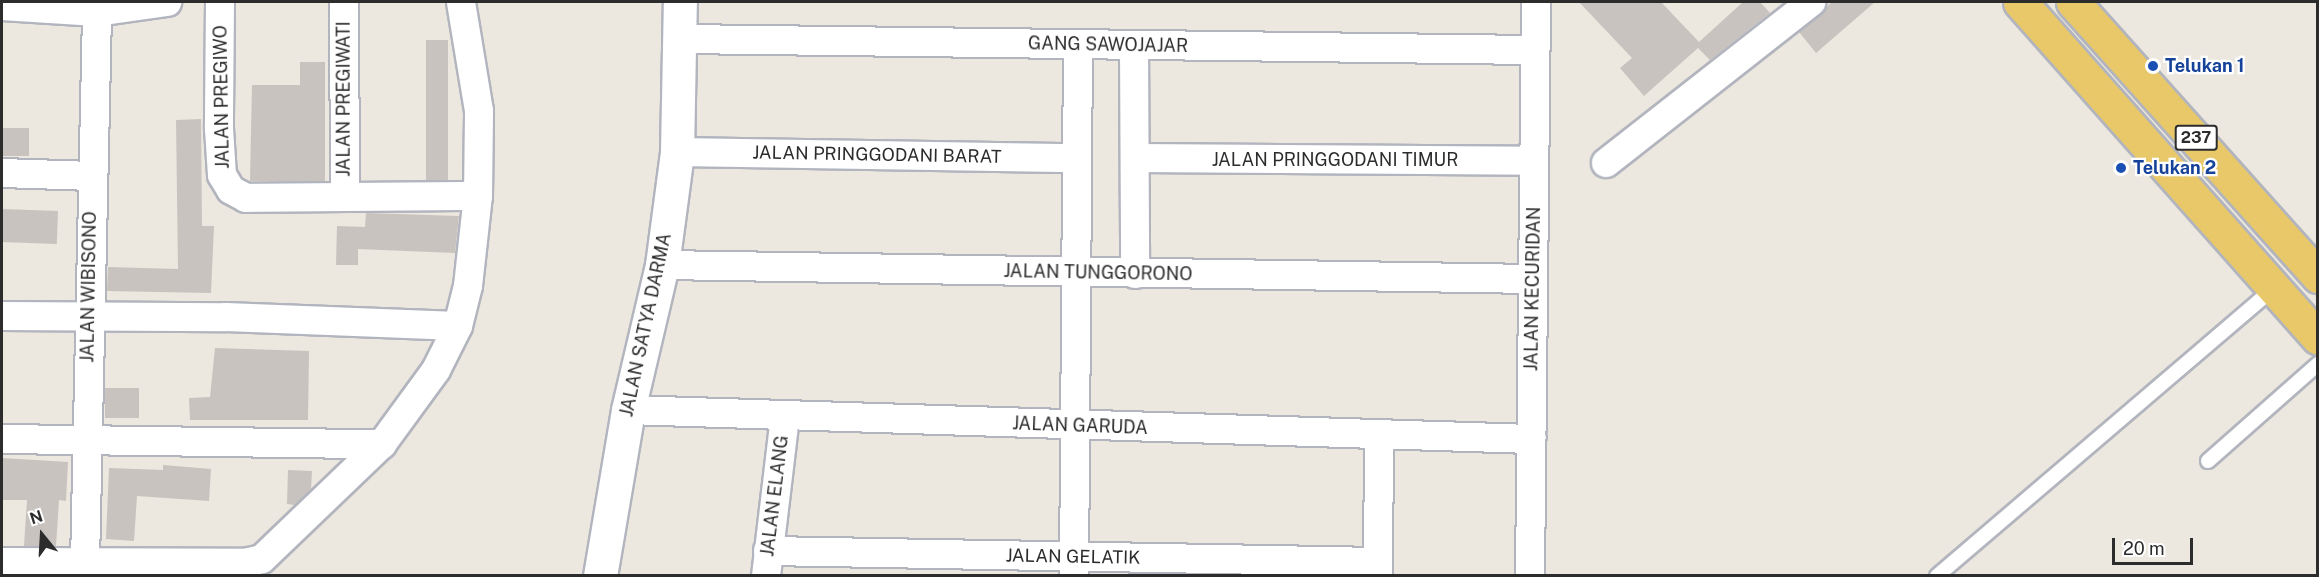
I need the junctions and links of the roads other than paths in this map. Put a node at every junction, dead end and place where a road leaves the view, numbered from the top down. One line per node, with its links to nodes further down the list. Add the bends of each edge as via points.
1 (167, 2): 11 (street)
2 (220, 2): 26 (street, JALAN PREGIWO, via 219,129 222,175 231,190 246,198)
3 (344, 2): 26 (street, JALAN PREGIWATI)
4 (461, 2): 25 (street, via 480,111)
5 (680, 2): 12 (main road, JALAN SATYA DARMA)
6 (1536, 2): 15 (street, JALAN KECURIDAN)
7 (1810, 2): 21 (street)
8 (2020, 2): 22 (main road, 237)
9 (2, 6): 11 (street)
10 (2085, 6): 16 (main road, 237)
11 (97, 12): 24 (street, JALAN WIBISONO)
12 (681, 39): 13 (street, GANG SAWOJAJAR); 17 (main road, JALAN SATYA DARMA)
13 (1078, 45): 14 (street, GANG SAWOJAJAR); 18 (street)
14 (1134, 46): 15 (street, GANG SAWOJAJAR); 19 (street)
15 (1535, 50): 20 (street, JALAN KECURIDAN)
16 (2193, 134): 22 (main road); 30 (main road, 237)
17 (677, 152): 18 (street, JALAN PRINGGODANI BARAT); 27 (main road, JALAN SATYA DARMA)
18 (1077, 158): 28 (street)
19 (1135, 158): 20 (street, JALAN PRINGGODANI TIMUR); 29 (street)
20 (1534, 161): 31 (street, JALAN KECURIDAN)
21 (1606, 163)
22 (2161, 163): 32 (main road, 237)
23 (2, 173): 24 (street)
24 (91, 176): 34 (street, JALAN WIBISONO)
25 (478, 196): 26 (street); 35 (street, via 470,277)
26 (345, 197)
27 (662, 265): 28 (street, JALAN TUNGGORONO); 38 (main road, JALAN SATYA DARMA)
28 (1076, 273): 29 (street, JALAN TUNGGORONO); 40 (street)
29 (1136, 274): 31 (street, JALAN TUNGGORONO)
30 (2318, 276)
31 (1533, 279): 43 (street, JALAN KECURIDAN)
32 (2273, 289): 36 (main road, 237); 54 (lane)
33 (2, 316): 34 (street)
34 (88, 316): 35 (street); 44 (street, JALAN WIBISONO)
35 (458, 326): 45 (street, via 436,370)
36 (2318, 339)
37 (2318, 364): 46 (lane)
38 (628, 410): 39 (street, JALAN GARUDA); 52 (main road, JALAN SATYA DARMA)
39 (785, 416): 40 (street, JALAN GARUDA); 49 (street, JALAN ELANG)
40 (1075, 426): 41 (street, JALAN GARUDA); 50 (street)
41 (1379, 435): 43 (street, JALAN GARUDA); 51 (street)
42 (2, 439): 44 (street)
43 (1532, 439): 53 (street, JALAN KECURIDAN)
44 (87, 440): 45 (street); 48 (street, JALAN WIBISONO)
45 (382, 444): 48 (street, via 262,559 245,563)
46 (2208, 460)
47 (2, 562): 48 (street)
48 (85, 563)
49 (767, 563): 50 (street, JALAN GELATIK)
50 (1074, 566): 51 (street, JALAN GELATIK)
51 (1378, 569)
52 (600, 576)
53 (1530, 576)
54 (1937, 576)

